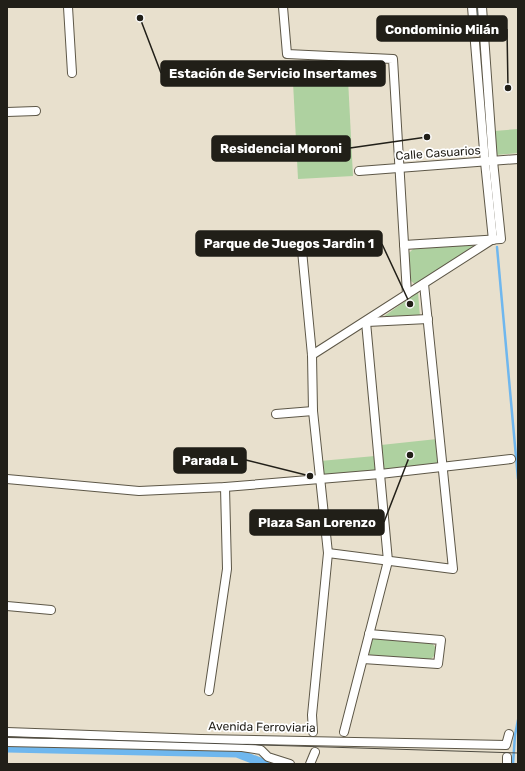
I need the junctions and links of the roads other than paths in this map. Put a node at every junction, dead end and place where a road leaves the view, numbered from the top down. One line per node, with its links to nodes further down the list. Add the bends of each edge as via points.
1 (68, 7): 5 (street)
2 (282, 7): 10 (street, via 287,54 393,59)
3 (472, 7): 9 (street)
4 (482, 7): 9 (street)
5 (72, 73)
6 (36, 111): 7 (street)
7 (7, 112)
8 (518, 159): 9 (street, Calle Casuarios)
9 (489, 162): 10 (street, Calle Casuarios); 13 (street)
10 (400, 168): 11 (street, Calle Casuarios); 14 (street)
11 (359, 170)
12 (301, 240): 19 (street)
13 (497, 240): 14 (street); 15 (street)
14 (404, 245): 16 (street)
15 (424, 284): 16 (street); 17 (street)
16 (407, 294): 18 (street)
17 (428, 319): 18 (street); 23 (street)
18 (366, 322): 19 (street); 24 (street)
19 (312, 355): 20 (street)
20 (313, 411): 21 (street); 25 (street)
21 (276, 414)
22 (511, 459): 23 (street)
23 (443, 466): 24 (street); 29 (street, via 453,569)
24 (380, 474): 25 (street); 29 (street)
25 (320, 478): 27 (street); 28 (street)
26 (7, 479): 27 (street, via 139,491)
27 (225, 487): 34 (street, via 227,569)
28 (328, 553): 29 (street); 36 (street, via 312,715)
29 (388, 561): 32 (street)
30 (7, 606): 31 (street)
31 (51, 610)
32 (369, 634): 33 (street); 33 (street, via 441,640 438,664)
33 (363, 659): 37 (street)
34 (209, 691)
35 (7, 732): 38 (street, Avenida Ferroviaria, via 506,745)
36 (313, 732)
37 (344, 732)
38 (509, 734)
39 (7, 742): 41 (street, Avenida Ferroviaria, via 242,747 261,750 268,757)
40 (315, 752): 42 (street, Avenida Ferroviaria)
41 (290, 764)
42 (310, 764)

